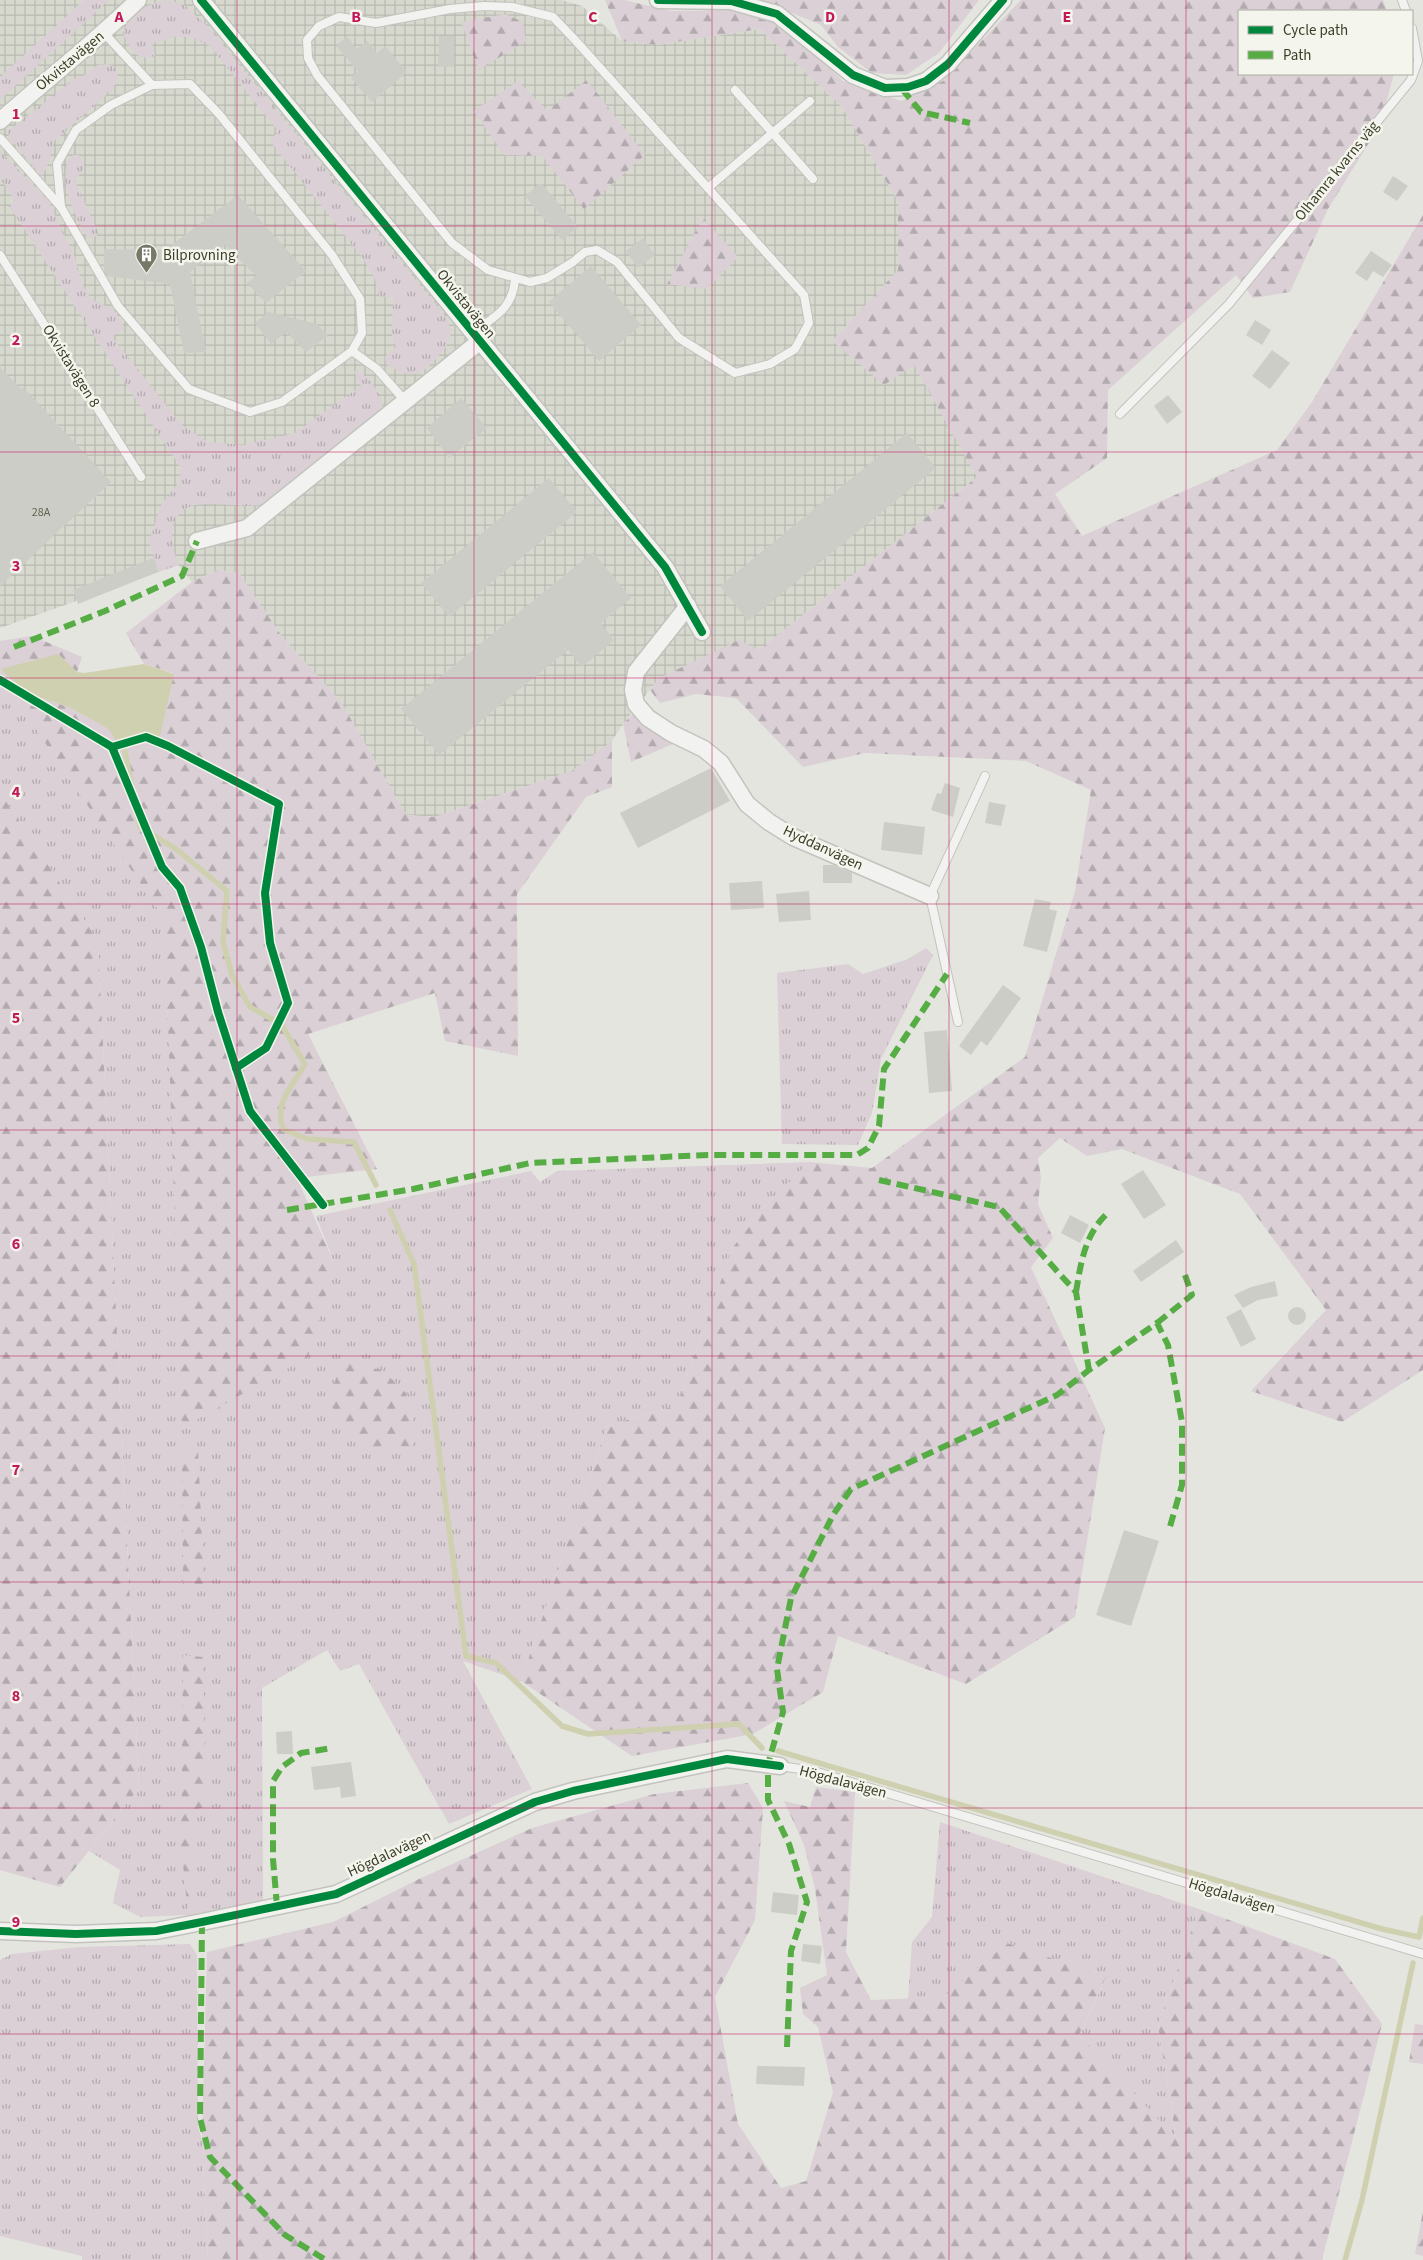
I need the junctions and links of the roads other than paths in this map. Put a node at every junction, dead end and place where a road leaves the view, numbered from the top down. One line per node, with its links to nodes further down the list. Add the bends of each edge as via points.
1 (138, 0): 5 (street, Okvistavägen)
2 (201, 0): 20 (street, Okvistavägen)
3 (658, 0): 4 (street, via 731,1 777,14 854,75 885,88 908,87 926,81 948,64)
4 (1003, 0)
5 (104, 33): 9 (lane); 12 (street, Okvistavägen)
6 (1413, 34): 7 (lane, Olhamra kvarns väg, via 1418,61)
7 (1413, 75)
8 (1413, 75): 23 (lane, Olhamra kvarns väg, via 1229,304)
9 (152, 85): 17 (lane, via 111,105 76,130 57,164); 21 (lane, via 190,84 219,114 332,255 360,299 362,333)
10 (735, 90): 13 (lane)
11 (810, 101): 13 (lane)
12 (0, 120)
13 (773, 133): 15 (lane); 16 (lane)
14 (0, 138): 17 (lane)
15 (813, 179)
16 (708, 188): 19 (lane, via 804,294 809,323 795,349 770,364 735,373 679,338 617,262 596,250 585,252 547,278 530,282); 19 (lane, via 553,17 512,7 484,6 376,23 339,18 319,26 307,40 308,58 316,75 452,243 488,270)
17 (61, 207): 21 (lane, via 118,306 189,389 250,412 282,402)
18 (0, 255): 24 (lane, Okvistavägen 8)
19 (515, 280): 20 (lane, via 514,295)
20 (476, 338): 22 (street, Okvistavägen); 26 (street, Okvistavägen, via 665,567)
21 (352, 351): 22 (lane, via 376,369)
22 (406, 402): 25 (street, Okvistavägen, via 247,528)
23 (1120, 414)
24 (141, 477)
25 (197, 541)
26 (688, 606): 27 (street, Okvistavägen); 29 (street, Hyddanvägen, via 636,672 633,690 636,704 648,718 704,749 721,763 747,804 769,822 793,837)
27 (702, 632)
28 (985, 776): 29 (lane)
29 (930, 896): 30 (lane)
30 (958, 1022)
31 (780, 1766): 32 (street, Högdalavägen, via 727,1759 573,1790 535,1802 336,1894 156,1931 76,1934); 33 (lane, Högdalavägen, via 814,1771)
32 (0, 1931)
33 (1423, 1954)

